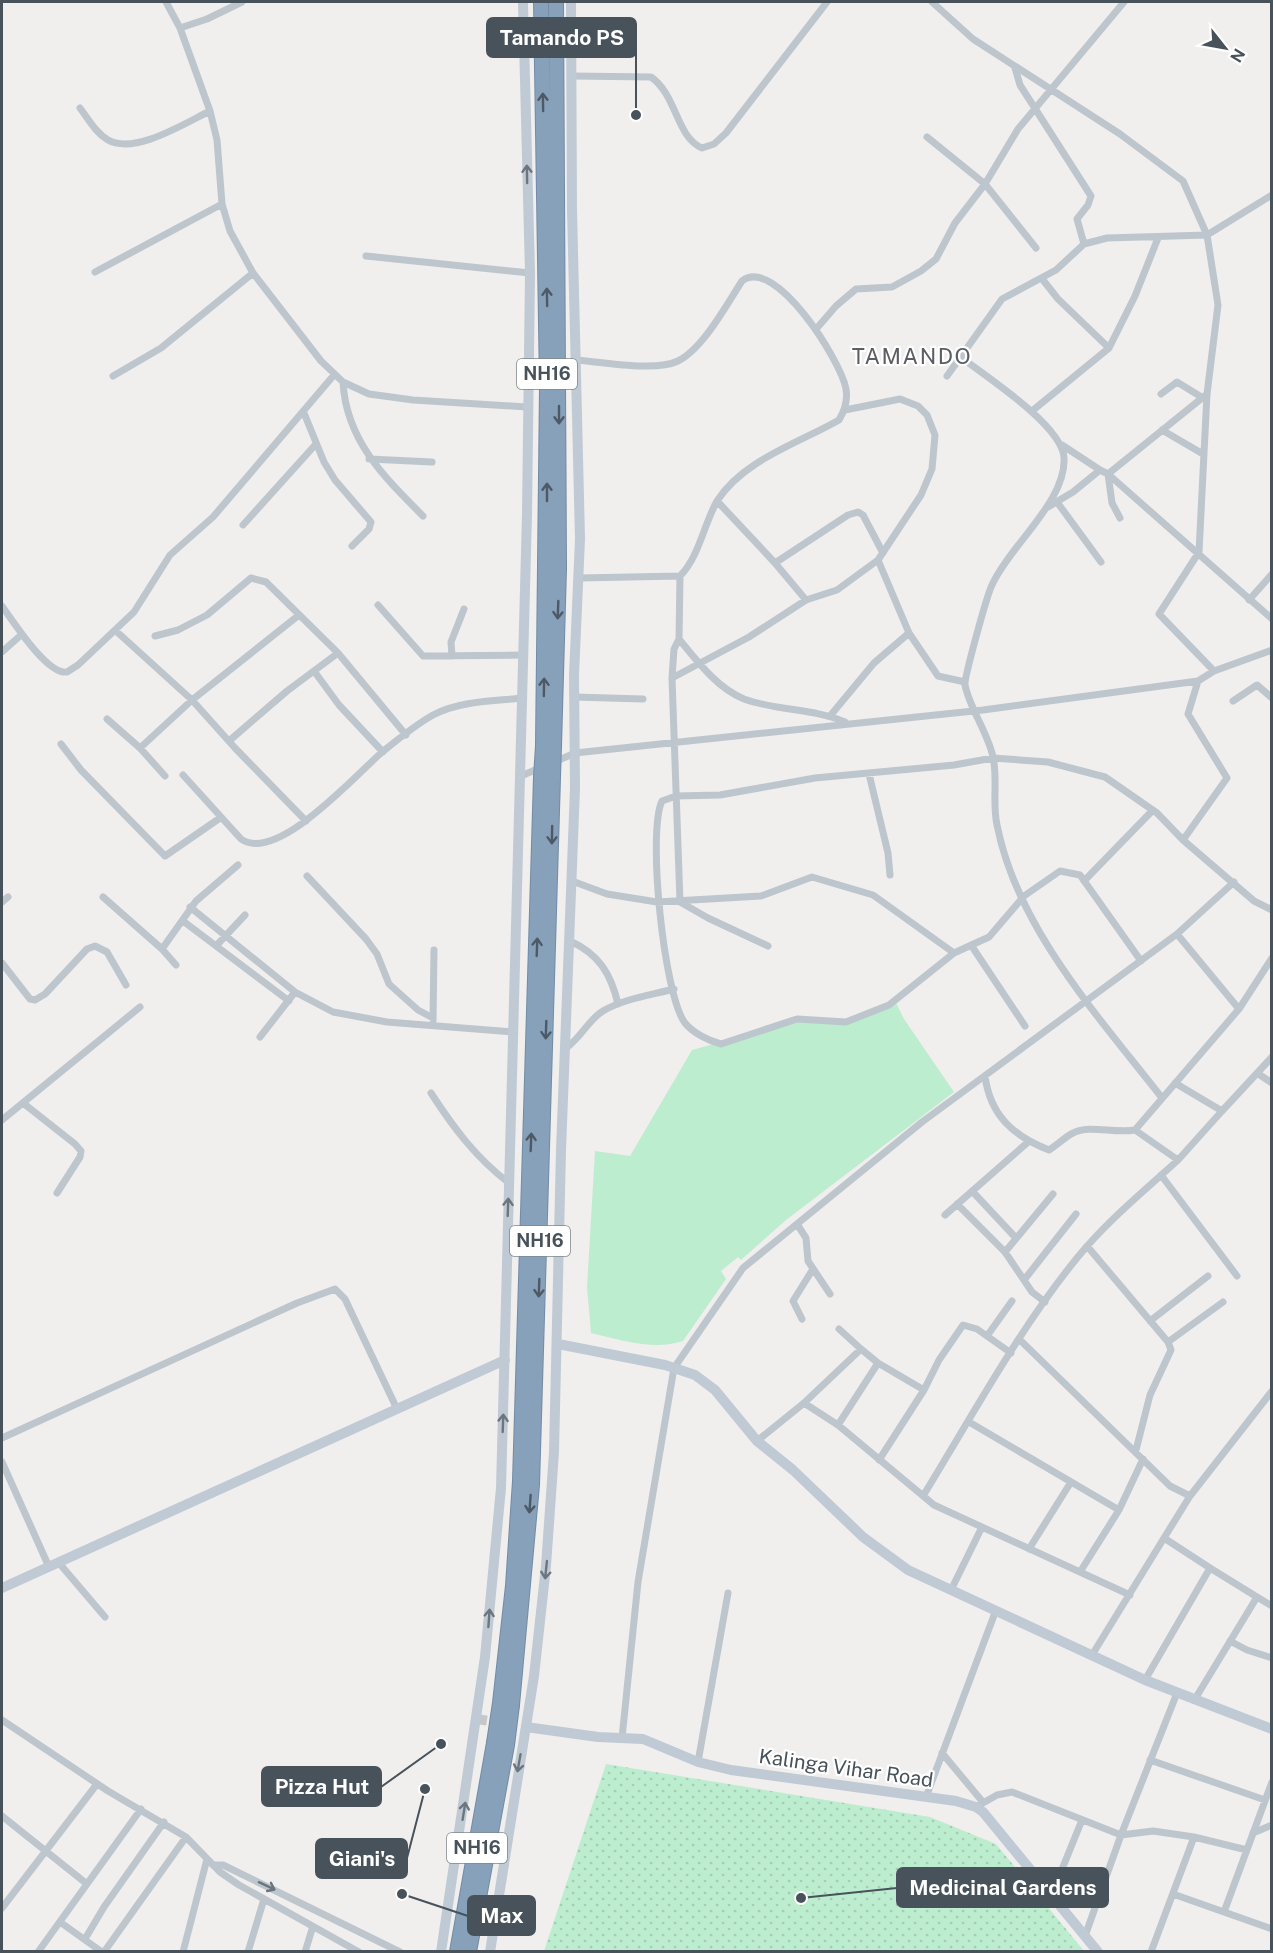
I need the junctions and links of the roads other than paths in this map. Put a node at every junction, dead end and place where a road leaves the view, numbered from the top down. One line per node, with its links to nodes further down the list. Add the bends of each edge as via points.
1 (166, 2): 10 (street)
2 (242, 2): 10 (street)
3 (523, 2): 28 (street, one-way to 3)
4 (541, 2): 104 (highway, NH16, one-way to 4)
5 (556, 2): 104 (highway, NH16, one-way to 104, via 559,568)
6 (572, 2): 12 (street)
7 (827, 2): 12 (street, via 726,133 702,148 687,136 674,103 662,84 651,77)
8 (932, 2): 11 (street, via 973,39)
9 (1124, 2): 13 (street)
10 (180, 28): 16 (street)
11 (1015, 68): 13 (street); 15 (street, via 1020,85)
12 (572, 76): 33 (street)
13 (1052, 90): 15 (street); 21 (street, via 1183,181)
14 (80, 108): 16 (street, via 99,134 124,144 140,144)
15 (1035, 108): 18 (street); 23 (street, via 1090,196 1077,219)
16 (210, 111): 20 (street, via 217,140)
17 (927, 137): 18 (street)
18 (985, 184): 24 (street); 30 (street, via 960,216 936,259 892,287 856,289)
19 (1272, 195): 21 (street)
20 (222, 204): 26 (street); 27 (street)
21 (1207, 235): 22 (street); 39 (street, via 1218,305)
22 (1158, 238): 23 (street, via 1107,238); 31 (street, via 1136,296)
23 (1084, 244): 29 (street)
24 (1036, 248)
25 (366, 256): 28 (street)
26 (95, 272)
27 (253, 273): 34 (street); 35 (street, via 161,348)
28 (530, 273): 40 (street)
29 (1043, 280): 31 (street); 32 (street, via 1002,299)
30 (817, 328): 33 (street, via 764,278 748,276 702,340 679,360 660,365); 41 (street, via 846,387)
31 (1108, 348): 42 (street)
32 (962, 358): 36 (street); 42 (street)
33 (576, 360): 66 (street)
34 (334, 375): 37 (street); 43 (street)
35 (113, 376)
36 (947, 376)
37 (343, 382): 40 (street, via 369,394 413,400); 48 (street, via 351,424)
38 (1161, 394): 39 (street, via 1176,382)
39 (1205, 396): 44 (street); 47 (street)
40 (527, 407): 82 (street)
41 (845, 410): 52 (street, via 839,420 745,472); 60 (street, via 900,399 908,401 927,415 935,435 932,469 921,495)
42 (1032, 411): 46 (street)
43 (304, 412): 45 (street); 74 (street, via 213,516 170,555 144,599)
44 (1162, 430): 47 (street); 51 (street)
45 (316, 444): 57 (street); 58 (street, via 335,480 371,522)
46 (1062, 445): 50 (street); 54 (street, via 1064,469)
47 (1203, 454): 59 (street)
48 (369, 459): 49 (street); 55 (street)
49 (432, 462)
50 (1100, 470): 51 (street); 53 (street)
51 (1108, 474): 56 (street, via 1112,503); 59 (street)
52 (717, 501): 63 (street); 65 (street)
53 (1057, 502): 54 (street); 62 (street)
54 (1048, 507): 89 (street, via 1019,540 991,586)
55 (423, 516)
56 (1120, 518)
57 (243, 525)
58 (352, 546)
59 (1199, 552): 68 (street); 86 (street, via 1159,614)
60 (883, 553): 61 (street); 63 (street, via 858,512)
61 (878, 560): 67 (street, via 837,590); 75 (street)
62 (1101, 562)
63 (776, 563): 67 (street)
64 (1272, 574): 68 (street)
65 (680, 576): 66 (street); 78 (street)
66 (579, 578): 90 (street)
67 (806, 600): 84 (street)
68 (1249, 600): 73 (street)
69 (378, 605): 83 (street, via 423,656)
70 (2, 606): 76 (street)
71 (464, 609): 83 (street, via 451,642)
72 (299, 615): 77 (street, via 266,582 251,578 207,615 178,630); 81 (street); 94 (street)
73 (1272, 619)
74 (116, 631): 76 (street, via 78,665 61,673); 94 (street)
75 (909, 633): 89 (street, via 938,676); 97 (street, via 873,663)
76 (21, 635): 80 (street)
77 (155, 636)
78 (679, 639): 84 (street); 87 (street, via 674,649)
79 (1272, 650): 86 (street)
80 (2, 652)
81 (338, 653): 85 (street); 100 (street)
82 (524, 655): 83 (street); 91 (street)
83 (452, 656)
84 (700, 664): 87 (street); 97 (street, via 731,692 745,699)
85 (314, 671): 101 (street); 106 (street, via 339,705)
86 (1214, 671): 88 (street)
87 (672, 678): 102 (street)
88 (1198, 681): 96 (street); 117 (street, via 1188,714 1227,778)
89 (965, 682): 96 (street)
90 (574, 697): 93 (street); 107 (street)
91 (523, 698): 100 (street, via 448,709); 112 (street)
92 (1272, 698): 95 (street, via 1257,686)
93 (644, 699)
94 (192, 700): 101 (street); 105 (street)
95 (1233, 701)
96 (976, 711): 99 (street); 108 (street)
97 (830, 716): 99 (street)
98 (107, 719): 105 (street)
99 (847, 723): 102 (street)
100 (406, 735): 106 (street)
101 (229, 741): 116 (street)
102 (676, 743): 107 (street); 113 (street)
103 (61, 744): 115 (street, via 81,770 165,856)
104 (548, 746): 246 (highway, NH16, bridge, via 520,1481)
105 (140, 748): 111 (street)
106 (383, 752): 116 (street)
107 (575, 753): 112 (street); 122 (street)
108 (993, 758): 109 (street); 114 (street, via 1048,762 1105,777); 126 (street, via 997,825)
109 (869, 774): 113 (street, via 815,778 720,795); 119 (street)
110 (183, 775): 115 (street)
111 (165, 776)
112 (521, 776): 158 (street)
113 (676, 796): 128 (street, via 662,801 659,807); 129 (street)
114 (1153, 810): 117 (street); 121 (street)
115 (220, 818): 116 (street, via 248,844 257,845)
116 (306, 821)
117 (1183, 840): 123 (street)
118 (238, 865): 130 (street)
119 (890, 875)
120 (307, 876): 155 (street, via 366,939 390,984 418,1010)
121 (1084, 881): 126 (street, via 1080,875 1060,871); 144 (street)
122 (572, 882): 128 (street, via 607,894); 136 (street)
123 (1234, 882): 131 (street, via 1254,901); 134 (street)
124 (8, 897): 127 (street)
125 (103, 897): 140 (street)
126 (1021, 899): 137 (street, via 989,937); 151 (street)
127 (2, 902)
128 (657, 902): 129 (street); 148 (street)
129 (680, 902): 139 (street); 142 (street, via 761,896 812,877 873,895)
130 (190, 907): 133 (street); 135 (street)
131 (1272, 910)
132 (245, 915): 135 (street)
133 (183, 921): 138 (street); 140 (street)
134 (1177, 934): 144 (street); 154 (street)
135 (224, 935): 138 (street); 149 (street)
136 (570, 941): 152 (street, via 602,963); 160 (street)
137 (971, 945): 142 (street); 157 (street)
138 (216, 946): 150 (street)
139 (768, 946)
140 (162, 949): 146 (street)
141 (434, 950): 155 (street)
142 (954, 953): 148 (street, via 889,1005 846,1022 796,1019 721,1044 684,1022)
143 (1272, 958): 154 (street)
144 (1141, 961): 151 (street)
145 (2, 963): 147 (street, via 30,999 35,1000 95,946 107,952)
146 (176, 965)
147 (126, 985)
148 (674, 989): 152 (street)
149 (295, 992): 150 (street); 156 (street, via 333,1012)
150 (289, 1001): 159 (street)
151 (1086, 1002): 163 (street); 167 (street)
152 (618, 1004): 160 (street, via 596,1016)
153 (140, 1007): 168 (street)
154 (1239, 1009): 164 (street)
155 (433, 1018): 156 (street)
156 (434, 1026): 158 (street)
157 (1025, 1026)
158 (513, 1032): 175 (street)
159 (260, 1037)
160 (566, 1048): 200 (street)
161 (1272, 1057): 162 (street)
162 (1257, 1073): 165 (street); 169 (street)
163 (985, 1076): 172 (street, via 987,1096 1004,1123); 182 (street)
164 (1175, 1083): 167 (street); 169 (street)
165 (1272, 1083)
166 (431, 1093): 175 (street, via 458,1134)
167 (1162, 1098): 171 (street)
168 (23, 1103): 170 (street); 177 (street, via 81,1151)
169 (1222, 1111): 173 (street)
170 (2, 1120)
171 (1135, 1130): 172 (street, via 1074,1132 1049,1150); 173 (street)
172 (1029, 1142): 176 (street)
173 (1178, 1160): 174 (street)
174 (1161, 1175): 184 (street, via 1116,1214); 188 (street)
175 (509, 1183): 203 (street, one-way to 175)
176 (972, 1191): 179 (street); 183 (street)
177 (57, 1193)
178 (1053, 1194): 183 (street)
179 (957, 1204): 181 (street); 185 (street)
180 (1076, 1214): 189 (street)
181 (945, 1215)
182 (797, 1224): 186 (street, via 805,1235 806,1256); 205 (street, via 743,1268)
183 (1015, 1237): 185 (street)
184 (1088, 1246): 192 (street); 195 (street)
185 (1005, 1252): 189 (street)
186 (813, 1269): 190 (street); 194 (street, via 793,1300)
187 (1208, 1276): 195 (street)
188 (1237, 1276)
189 (1023, 1280): 192 (street)
190 (830, 1294)
191 (1012, 1301): 197 (street)
192 (1045, 1302): 198 (street)
193 (1223, 1302): 199 (street)
194 (802, 1319)
195 (1150, 1321): 199 (street)
196 (839, 1329): 201 (street)
197 (987, 1336): 202 (street); 206 (street, via 967,1325 960,1327)
198 (1020, 1340): 202 (street); 214 (street)
199 (1168, 1342): 214 (street, via 1171,1357 1150,1395)
200 (558, 1344): 205 (street); 243 (street, one-way to 243, via 546,1566)
201 (861, 1349): 204 (street); 208 (street)
202 (1011, 1353): 210 (street)
203 (505, 1360): 209 (street); 285 (street, one-way to 203, via 488,1635 501,1488)
204 (878, 1364): 206 (street); 211 (street)
205 (674, 1368): 213 (street, via 715,1390); 245 (street, via 638,1582)
206 (924, 1390): 216 (street)
207 (1272, 1391): 220 (street)
208 (804, 1404): 211 (street); 213 (street)
209 (397, 1409): 212 (street, via 345,1299 335,1289); 225 (street)
210 (969, 1422): 218 (street); 219 (street)
211 (838, 1425): 216 (street)
212 (2, 1438)
213 (757, 1441): 229 (street, via 863,1537 908,1570)
214 (1136, 1450): 215 (street)
215 (1143, 1459): 220 (street, via 1170,1486); 221 (street)
216 (879, 1460): 219 (street)
217 (2, 1462): 225 (street)
218 (1071, 1482): 221 (street); 224 (street)
219 (923, 1496): 222 (street)
220 (1190, 1496): 223 (street)
221 (1119, 1510): 227 (street)
222 (982, 1527): 224 (street); 229 (street)
223 (1164, 1538): 226 (street); 231 (street)
224 (1029, 1549): 227 (street)
225 (54, 1565): 228 (street); 235 (street)
226 (1210, 1568): 232 (street); 239 (street)
227 (1080, 1572): 231 (street)
228 (2, 1588)
229 (951, 1590): 234 (street)
230 (728, 1593): 249 (street)
231 (1130, 1595): 237 (street)
232 (1257, 1598): 233 (street); 236 (street)
233 (1272, 1606)
234 (996, 1610): 237 (street); 247 (street)
235 (105, 1617)
236 (1230, 1641): 238 (street); 241 (street)
237 (1092, 1655): 239 (street)
238 (1272, 1658)
239 (1145, 1680): 240 (street)
240 (1177, 1693): 241 (street); 248 (street)
241 (1195, 1700): 244 (street)
242 (2, 1720): 251 (street)
243 (526, 1727): 245 (street, Kalinga Vihar Road); 288 (street, one-way to 288)
244 (1272, 1729)
245 (622, 1738): 249 (street, Kalinga Vihar Road, via 643,1739)
246 (501, 1744): 286 (highway, NH16); 287 (highway, NH16)
247 (942, 1753): 252 (street); 254 (street)
248 (1150, 1760): 253 (street); 261 (street)
249 (698, 1762): 252 (street, Kalinga Vihar Road)
250 (1272, 1782): 253 (street)
251 (97, 1784): 255 (street); 264 (street)
252 (926, 1797): 254 (street, Kalinga Vihar Road)
253 (1265, 1800): 260 (street)
254 (979, 1804): 257 (street, via 1012,1792); 276 (street)
255 (141, 1809): 258 (street); 267 (street)
256 (2, 1816): 264 (street)
257 (1082, 1820): 261 (street); 270 (street, via 1056,1884)
258 (164, 1822): 262 (street); 277 (street)
259 (1272, 1825): 260 (street)
260 (1253, 1833): 265 (street)
261 (1121, 1835): 263 (street, via 1153,1831); 270 (street)
262 (186, 1837): 266 (street); 279 (street)
263 (1194, 1837): 265 (street); 268 (street)
264 (46, 1850): 267 (street); 271 (street)
265 (1247, 1850): 272 (street)
266 (210, 1862): 269 (street, via 219,1872); 280 (street); 284 (street, one-way to 284, via 223,1864)
267 (87, 1884): 273 (street)
268 (1173, 1894): 272 (street); 290 (street)
269 (264, 1899): 274 (street); 281 (street)
270 (1098, 1900): 276 (street)
271 (2, 1908)
272 (1224, 1912): 275 (street)
273 (60, 1922): 277 (street); 278 (street)
274 (313, 1926): 282 (street); 283 (street)
275 (1272, 1929)
276 (1085, 1936): 289 (street)
277 (85, 1940): 279 (street)
278 (38, 1952)
279 (103, 1952)
280 (183, 1952)
281 (248, 1952)
282 (305, 1952)
283 (359, 1952)
284 (400, 1952)
285 (441, 1952)
286 (457, 1952)
287 (469, 1952)
288 (490, 1952)
289 (1098, 1952)
290 (1151, 1952)

